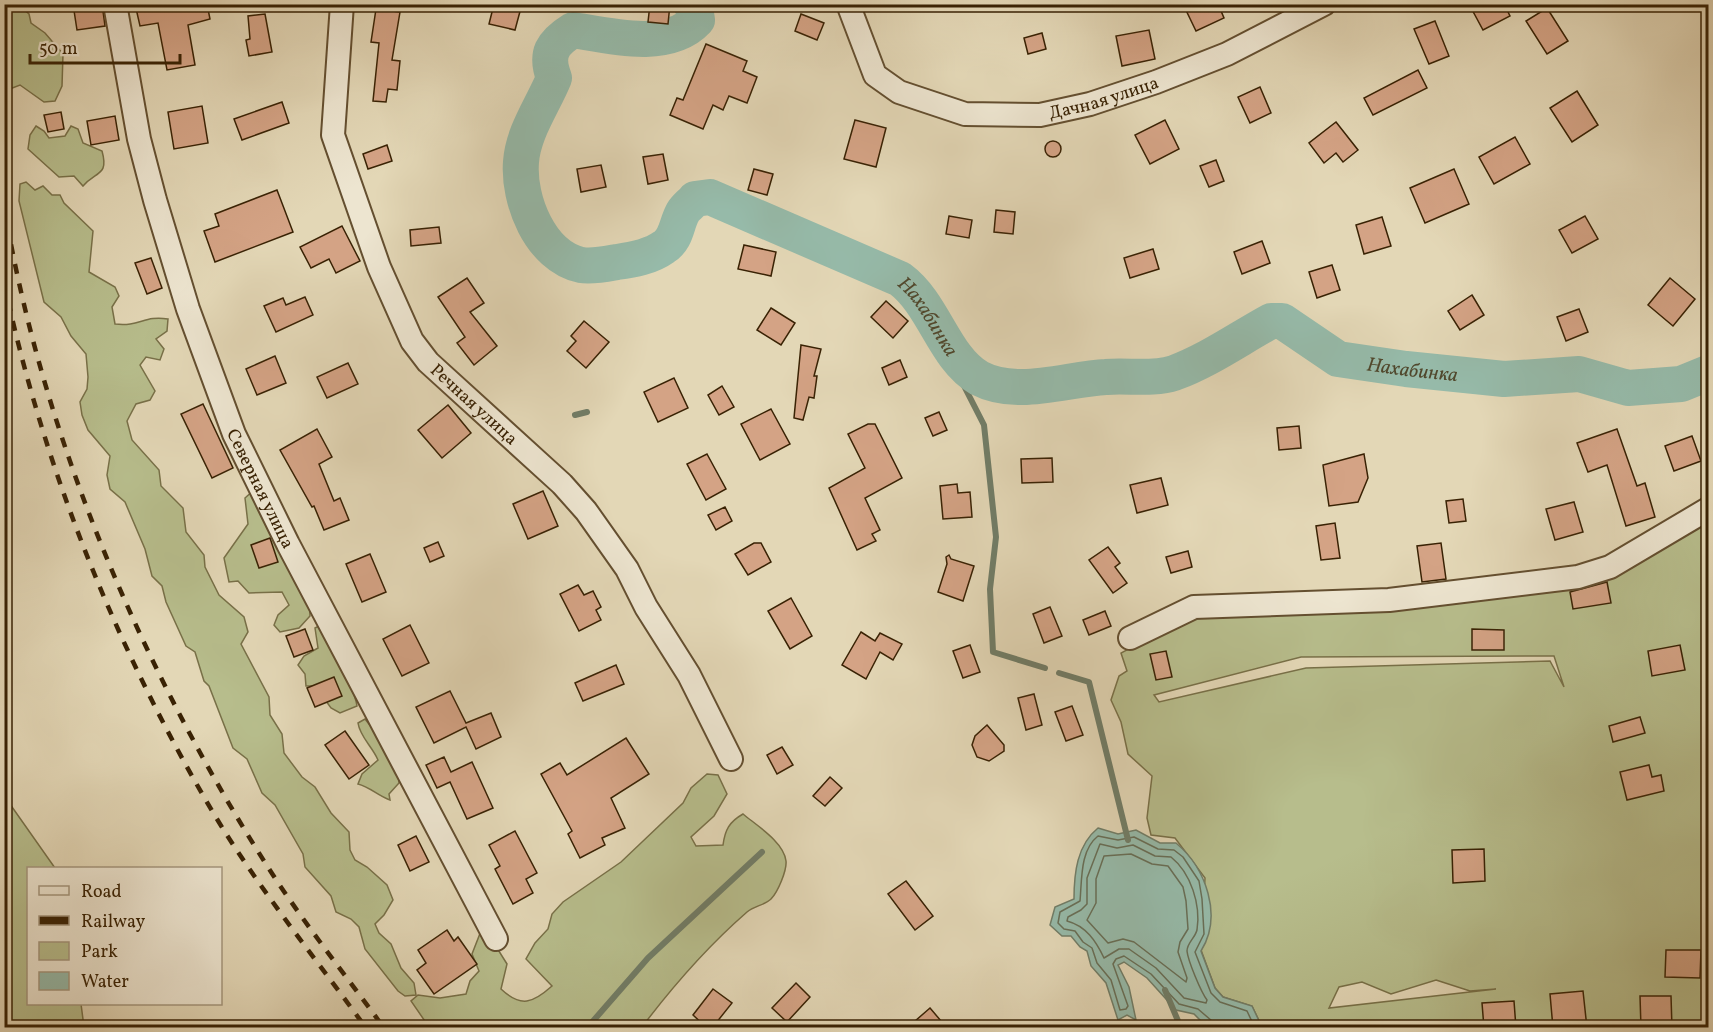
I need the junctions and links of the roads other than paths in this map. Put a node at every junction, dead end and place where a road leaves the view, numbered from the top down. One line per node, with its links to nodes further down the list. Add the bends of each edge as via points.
1 (115, 4): 8 (street, Северная улица, via 139,140 155,200 188,309 234,434 293,555)
2 (342, 4): 7 (street, Речная улица, via 333,135 379,267 412,341 428,362 525,449 586,511 627,569 689,675)
3 (848, 4): 4 (street, Дачная улица, via 875,75 899,92 965,114 1040,115 1090,104 1166,78 1227,54)
4 (1324, 4)
5 (1708, 509): 6 (street, via 1593,574 1389,600 1194,607)
6 (1130, 638)
7 (731, 759)
8 (496, 939)

